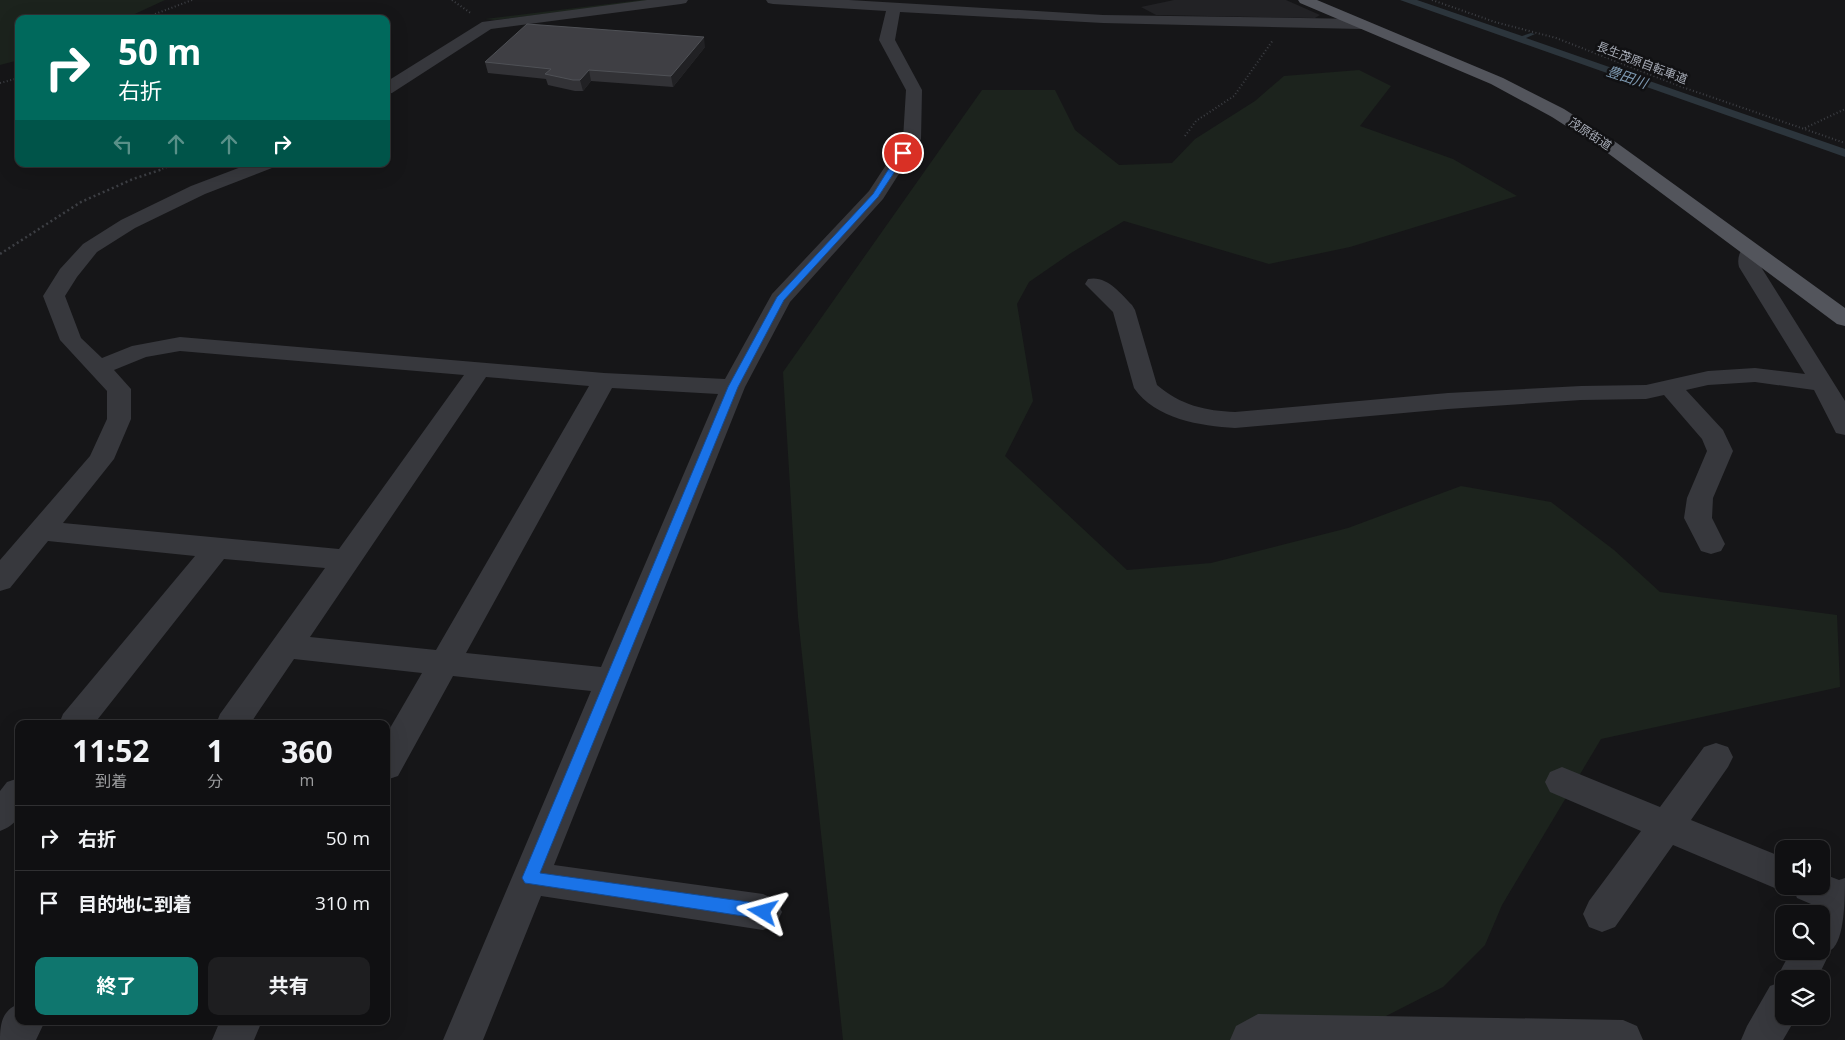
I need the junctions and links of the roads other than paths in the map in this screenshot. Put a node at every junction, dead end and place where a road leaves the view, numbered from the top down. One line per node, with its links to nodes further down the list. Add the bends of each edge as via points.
1 (681, 0): 8 (street, via 487,25)
2 (773, 0): 5 (street)
3 (971, 0): 6 (street)
4 (1305, 0): 7 (main road, 茂原街道)
5 (894, 7): 6 (street); 17 (street, via 887,40 914,90 912,139 876,196 780,299)
6 (992, 13): 7 (street, via 1149,21)
7 (1361, 24): 10 (main road, 茂原街道, via 1497,81 1558,114 1611,147)
8 (390, 86)
9 (257, 167): 13 (street, via 198,190 128,224 90,248 68,274 54,296 71,340)
10 (1750, 250): 12 (main road, 茂原街道); 16 (street, via 1750,267)
11 (1096, 284): 18 (street, via 1124,310 1146,388 1157,398 1184,412 1211,418 1235,420 1457,400 1646,392)
12 (1845, 319)
13 (97, 368): 14 (street, via 140,351 180,344); 20 (street, via 119,389 119,420 101,459)
14 (480, 370): 15 (street); 23 (street)
15 (604, 380): 17 (street); 26 (street)
16 (1820, 383): 18 (street, via 1754,375 1708,378); 19 (street, via 1840,413)
17 (733, 387): 27 (street)
18 (1670, 387): 21 (street, via 1714,436 1720,451 1700,498 1698,518)
19 (1845, 427)
20 (40, 532): 22 (street); 24 (street)
21 (1711, 544)
22 (216, 549): 23 (street); 28 (street)
23 (345, 560): 25 (street)
24 (0, 580)
25 (287, 646): 26 (street); 29 (street)
26 (444, 663): 27 (street); 31 (street)
27 (611, 681): 37 (street)
28 (78, 720)
29 (235, 720)
30 (1716, 757): 35 (street)
31 (390, 759)
32 (1562, 782): 35 (street)
33 (15, 798): 34 (street)
34 (0, 816)
35 (1666, 827): 36 (street); 39 (street)
36 (1775, 871)
37 (530, 878): 38 (street); 45 (street)
38 (763, 912)
39 (1602, 914)
40 (1775, 1016): 48 (street)
41 (22, 1025): 43 (street)
42 (240, 1025): 44 (street)
43 (12, 1040)
44 (232, 1040)
45 (463, 1040)
46 (1250, 1040): 47 (street, via 1258,1034)
47 (1623, 1040)
48 (1761, 1040)

